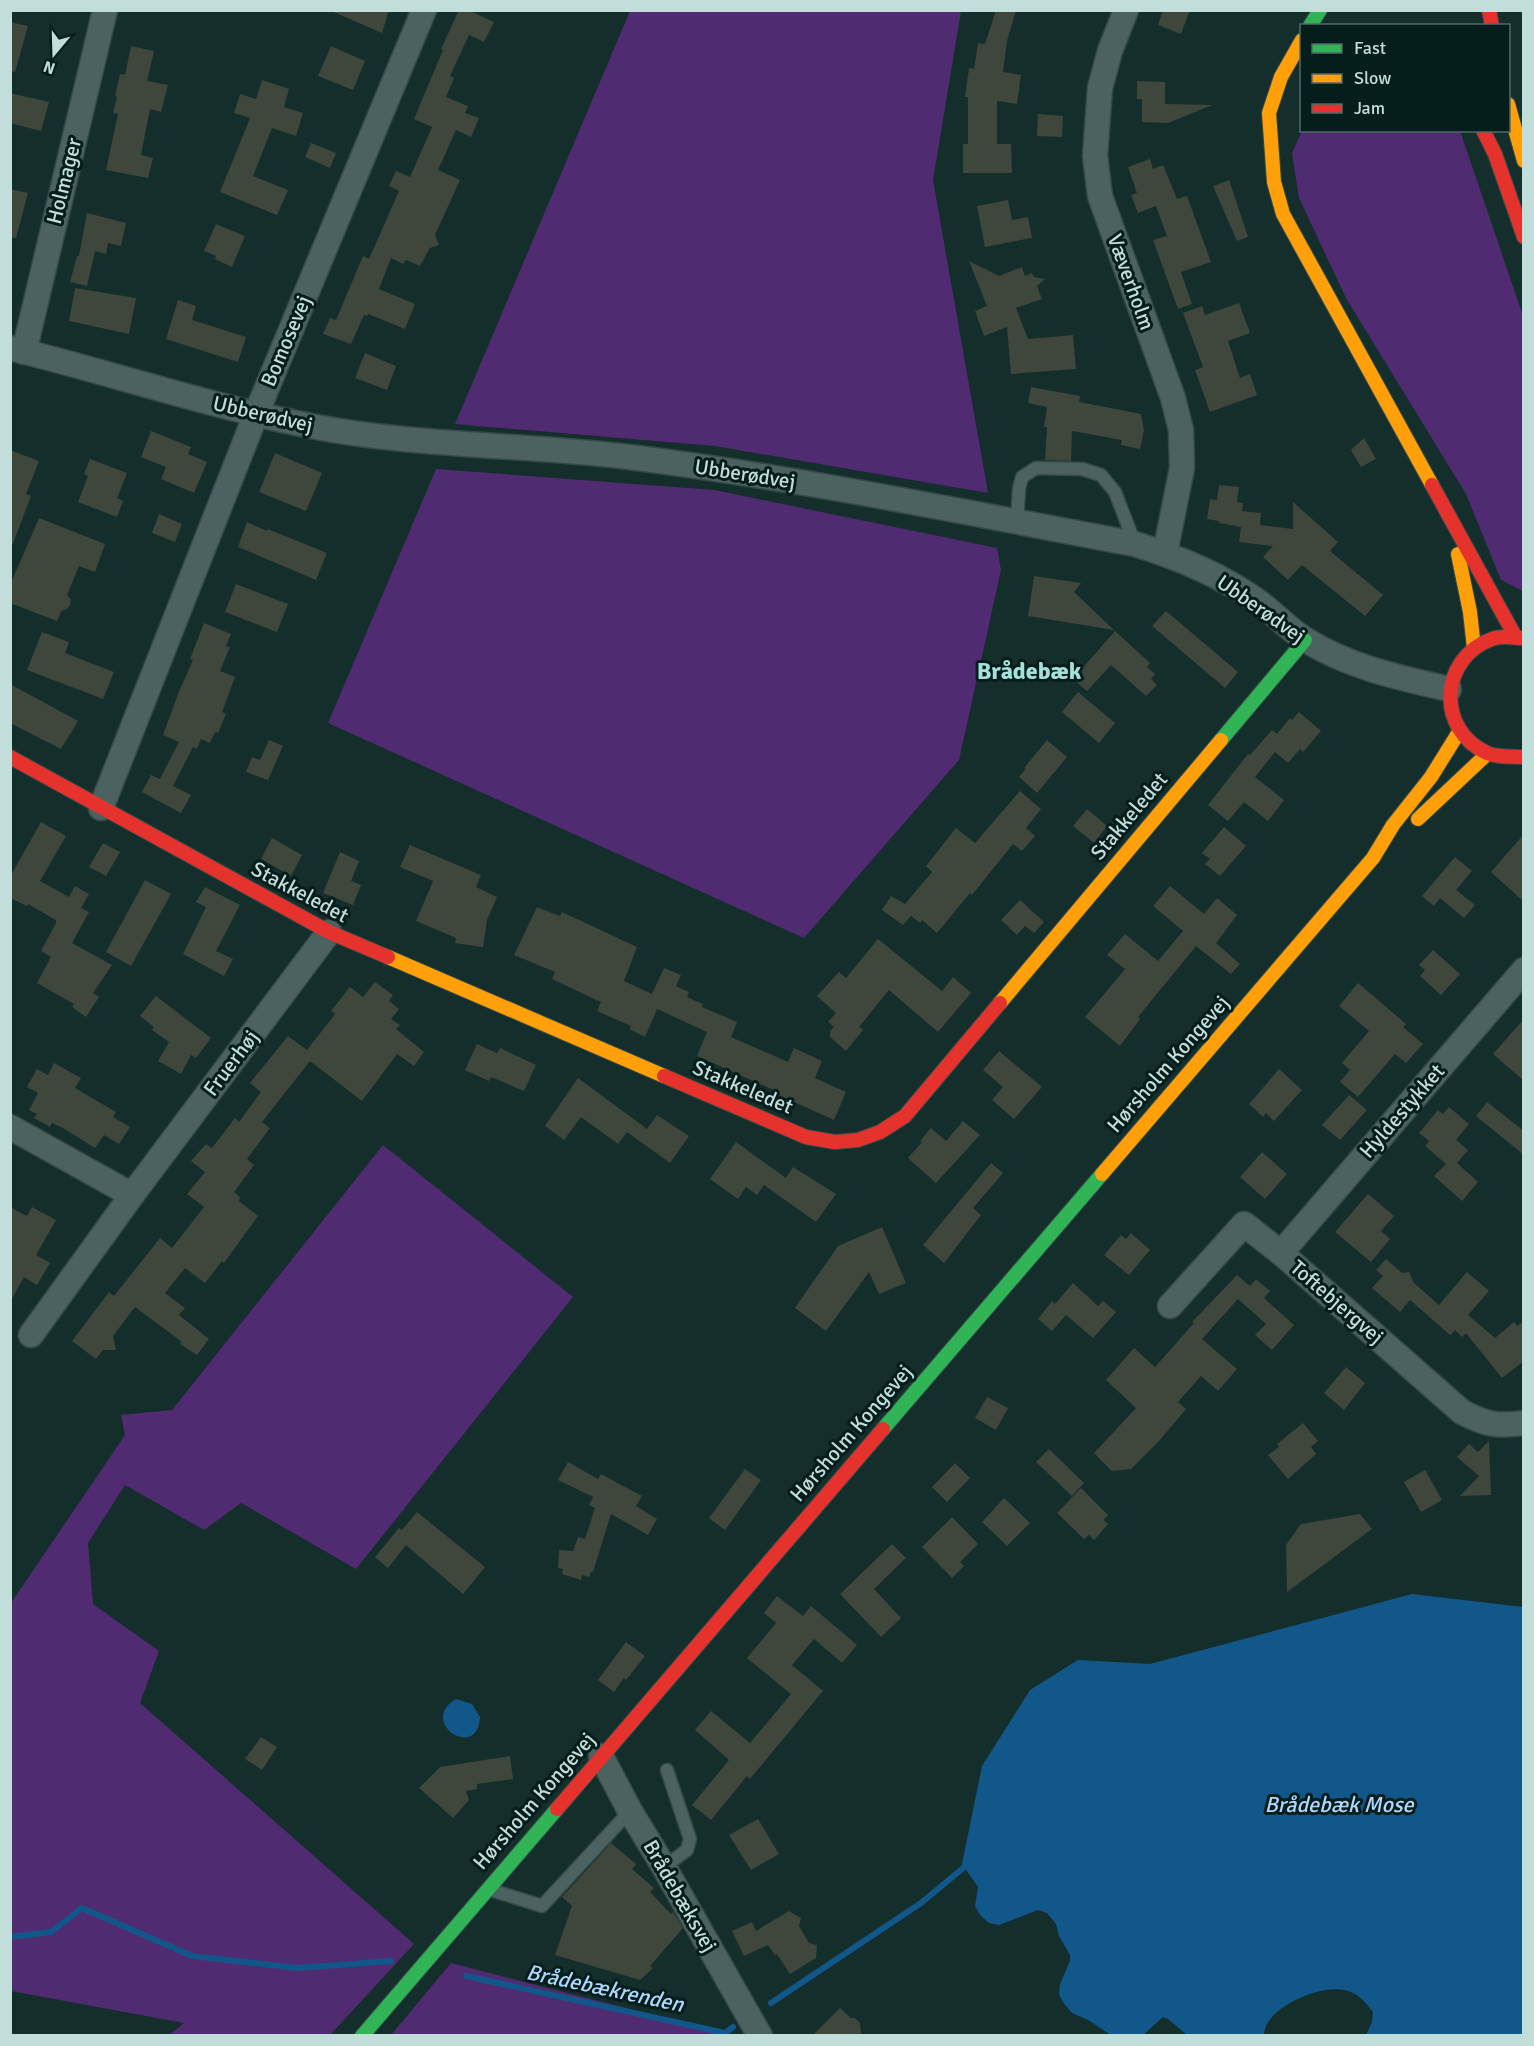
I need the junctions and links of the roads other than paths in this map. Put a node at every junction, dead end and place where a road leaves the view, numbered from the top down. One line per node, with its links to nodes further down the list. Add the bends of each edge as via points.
1 (105, 10): 13 (street, Holmager)
2 (424, 10): 14 (street, Bomosevej)
3 (1126, 10): 18 (street, Væverholm, via 1100,88 1095,156 1100,196 1181,430 1182,468)
4 (1320, 10): 5 (main road)
5 (1311, 24)
6 (1300, 44): 10 (main road, via 1281,77 1269,113)
7 (1510, 108): 11 (main road)
8 (1285, 112): 10 (main road)
9 (1484, 132): 12 (main road)
10 (1271, 156): 16 (main road, via 1283,214)
11 (1524, 161)
12 (1524, 237)
13 (17, 350): 14 (street, Ubberødvej)
14 (256, 414): 15 (street, Ubberødvej, via 371,435 633,457); 27 (street, Bomosevej)
15 (1017, 522): 17 (street, Ubberødvej); 17 (lane, via 1023,477 1036,468 1082,469 1101,475 1114,492)
16 (1451, 523): 19 (main road); 21 (main road)
17 (1135, 544): 18 (street, Ubberødvej)
18 (1165, 553): 20 (street, Ubberødvej, via 1215,575 1256,600)
19 (1520, 637): 21 (main road, via 1501,636)
20 (1305, 640): 22 (street, Ubberødvej, via 1393,677); 29 (main road, Stakkeledet, via 905,1116 880,1134 849,1143 806,1137)
21 (1474, 648): 22 (main road, via 1457,666)
22 (1449, 688): 23 (main road, via 1452,718)
23 (1459, 732): 24 (main road); 28 (main road, Hørsholm Kongevej)
24 (1486, 755): 26 (main road); 28 (main road, Hørsholm Kongevej)
25 (10, 757): 27 (main road, Stakkeledet)
26 (1524, 758)
27 (101, 808): 29 (main road, Stakkeledet)
28 (1373, 858): 37 (main road, Hørsholm Kongevej)
29 (329, 932): 32 (street, Fruerhøj)
30 (1524, 970): 33 (street, Hyldestykket)
31 (10, 1127): 32 (street)
32 (132, 1195): 35 (street, Fruerhøj)
33 (1281, 1253): 34 (street, Toftebjergvej, via 1244,1224); 36 (street, Toftebjergvej, via 1462,1412 1483,1423)
34 (1170, 1306)
35 (32, 1335)
36 (1524, 1423)
37 (601, 1756): 39 (street, Brådebæksvej); 41 (main road, Hørsholm Kongevej)
38 (667, 1770): 40 (lane, via 690,1839 687,1850)
39 (630, 1811): 40 (street, Brådebæksvej); 41 (lane, via 542,1906)
40 (664, 1867): 43 (street, Brådebæksvej)
41 (487, 1888): 42 (main road, Hørsholm Kongevej)
42 (362, 2036)
43 (760, 2036)

